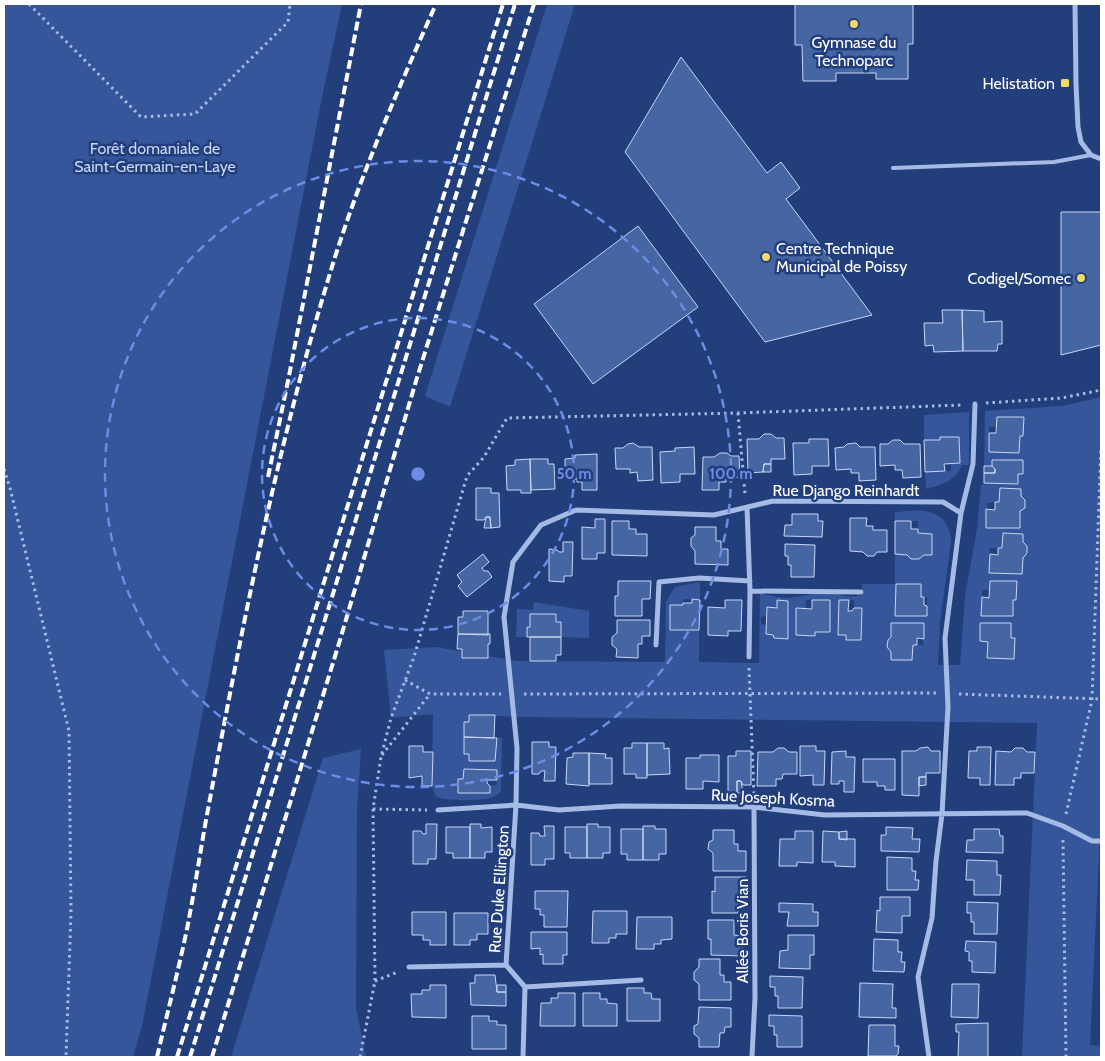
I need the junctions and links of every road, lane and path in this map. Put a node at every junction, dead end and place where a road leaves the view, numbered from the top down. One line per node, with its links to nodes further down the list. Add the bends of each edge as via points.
1 (29, 4): 2 (path, via 140,117 195,114 288,22)
2 (290, 4)
3 (1075, 4): 4 (street, via 1078,127 1081,142)
4 (1091, 155): 5 (street); 6 (lane, via 1054,162)
5 (1101, 160)
6 (893, 168)
7 (1101, 390): 8 (path, via 1062,398)
8 (975, 404): 9 (path); 13 (street, via 973,464)
9 (738, 413): 12 (path); 19 (path, via 507,418 484,457 468,476)
10 (1101, 446): 31 (path, via 1092,700)
11 (4, 469): 39 (path, via 70,731 71,913)
12 (747, 507): 13 (street, Rue Django Reinhardt, via 773,501 943,502); 14 (street); 22 (street, Rue Django Reinhardt, via 714,514 576,510 542,525 513,562 504,618)
13 (961, 513): 20 (street, via 945,638)
14 (750, 581): 15 (street); 17 (street, via 699,578 659,582)
15 (750, 591): 16 (street); 18 (street)
16 (861, 592)
17 (656, 645)
18 (749, 657): 23 (path)
19 (405, 680): 21 (path); 25 (path)
20 (947, 693): 23 (path); 24 (path); 30 (street)
21 (430, 694): 22 (path); 25 (path)
22 (512, 694): 23 (path); 26 (street, Rue Django Reinhardt, via 517,748)
23 (750, 694): 27 (path)
24 (1101, 699)
25 (381, 757): 28 (path)
26 (516, 805): 27 (street, Rue Joseph Kosma, via 559,810 621,806); 29 (street, Rue Joseph Kosma); 33 (street, Rue Duke Ellington)
27 (754, 807): 30 (street, Rue Joseph Kosma, via 825,815); 38 (street, Allée Boris Vian, via 755,998)
28 (373, 809): 29 (path); 36 (path)
29 (438, 810)
30 (942, 814): 31 (street, Rue Joseph Kosma, via 1027,813); 42 (street, via 932,918 918,977)
31 (1063, 826): 32 (street, Rue Joseph Kosma); 43 (path)
32 (1101, 841)
33 (506, 965): 34 (street); 37 (street, Rue Duke Ellington)
34 (409, 967): 36 (path)
35 (641, 980): 37 (street)
36 (375, 981): 40 (path)
37 (525, 987): 41 (street)
38 (752, 1056)
39 (66, 1057)
40 (360, 1057)
41 (522, 1057)
42 (929, 1057)
43 (1066, 1057)

